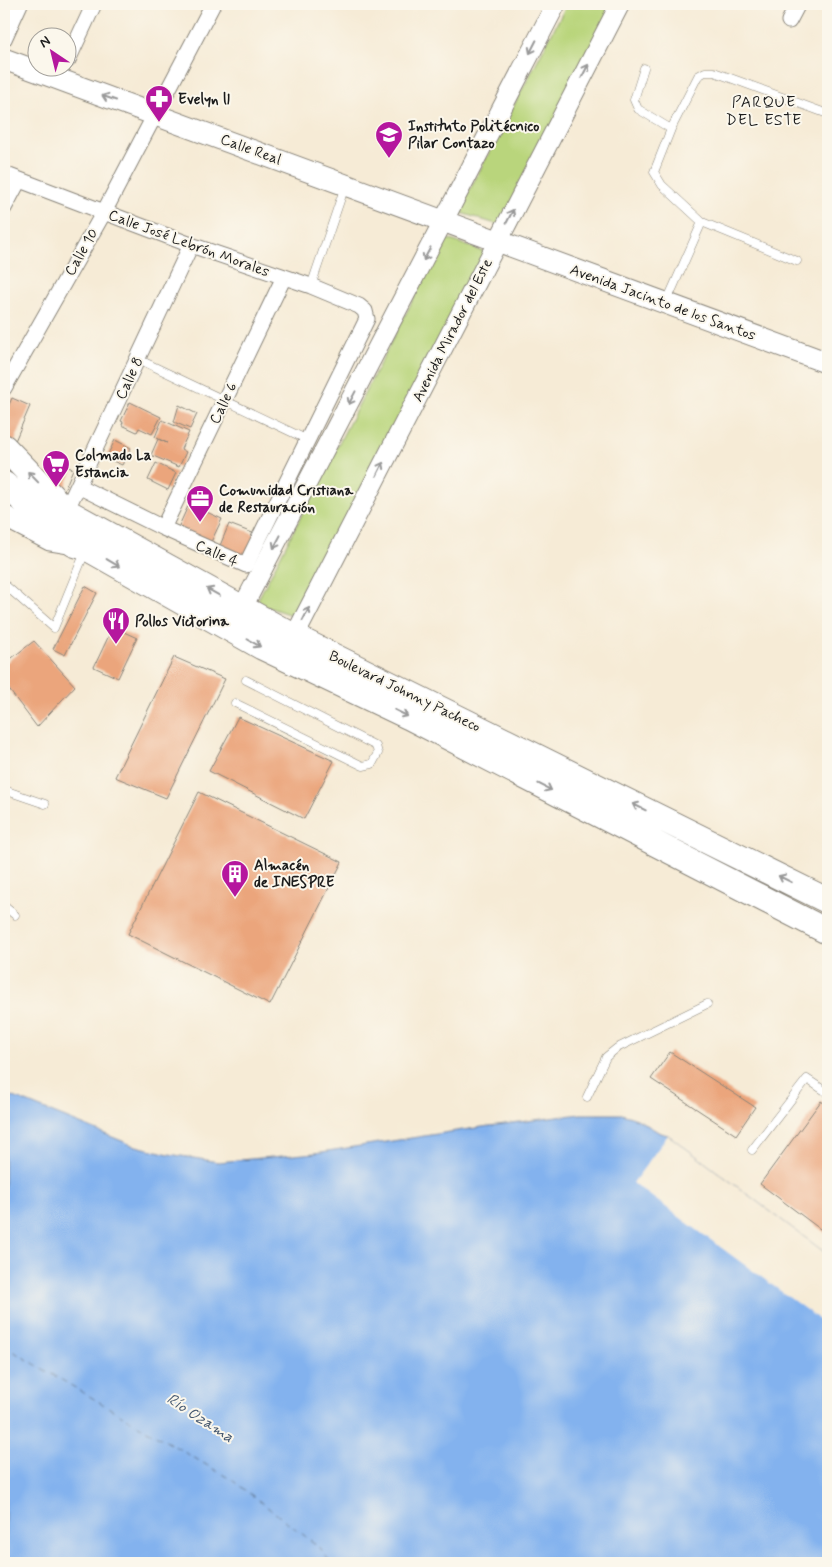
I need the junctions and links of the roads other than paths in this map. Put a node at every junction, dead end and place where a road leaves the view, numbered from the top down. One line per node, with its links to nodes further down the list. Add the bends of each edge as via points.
1 (20, 4): 9 (street)
2 (94, 4): 8 (street)
3 (213, 4): 14 (street, Calle 10)
4 (556, 4): 22 (street, one-way to 22)
5 (620, 4): 24 (street, Avenida Mirador del Este, one-way to 5)
6 (798, 4): 7 (street)
7 (789, 21)
8 (78, 38)
9 (4, 39)
10 (4, 59): 11 (main road, Calle Real)
11 (28, 65)
12 (644, 68): 16 (lane, via 634,100 638,109)
13 (70, 78): 14 (main road, Calle Real, one-way to 13)
14 (155, 114): 19 (main road, Calle Real); 21 (street, Calle 10)
15 (828, 114): 16 (lane, via 714,72 705,72 698,76)
16 (671, 129): 23 (lane, via 654,172 662,185)
17 (4, 174): 18 (street, Calle José Lebrón Morales)
18 (19, 180): 20 (street); 21 (street, Calle José Lebrón Morales)
19 (345, 184): 22 (main road, Calle Real); 28 (lane)
20 (4, 208)
21 (104, 212): 25 (street, Calle José Lebrón Morales); 33 (street, Calle 10)
22 (445, 221): 24 (main road, Calle Real); 44 (street, one-way to 44)
23 (702, 222): 26 (lane); 29 (lane)
24 (497, 241): 29 (main road, Avenida Jacinto de los Santos); 45 (street, Avenida Mirador del Este, one-way to 24)
25 (191, 245): 27 (street, Calle José Lebrón Morales); 31 (street, Calle 8)
26 (797, 261)
27 (284, 277): 28 (street, Calle José Lebrón Morales); 34 (street, Calle 6)
28 (311, 286): 30 (street, Calle José Lebrón Morales, via 359,306)
29 (666, 303): 32 (main road, Avenida Jacinto de los Santos)
30 (366, 319): 35 (street, Calle 4)
31 (138, 359): 34 (lane); 38 (street, Calle 8)
32 (828, 363)
33 (4, 388)
34 (225, 399): 35 (lane); 41 (street, Calle 6)
35 (308, 440): 41 (street, Calle 4, via 246,565)
36 (4, 447): 39 (main road, Boulevard Johnny Pacheco, one-way to 36)
37 (4, 484): 42 (main road, Boulevard Johnny Pacheco)
38 (78, 486): 39 (street, Calle 8); 41 (street, Calle 4)
39 (66, 511): 44 (main road, Boulevard Johnny Pacheco, one-way to 39)
40 (4, 516): 42 (main road, via 50,540)
41 (163, 528)
42 (80, 546): 43 (lane, via 54,628); 44 (main road, Boulevard Johnny Pacheco, one-way to 44)
43 (4, 585)
44 (237, 619): 45 (main road, Boulevard Johnny Pacheco)
45 (289, 647): 50 (main road, Boulevard Johnny Pacheco, one-way to 45); 53 (main road, Boulevard Johnny Pacheco, one-way to 53, via 409,717)
46 (246, 680): 47 (lane, via 376,746 378,753 372,764 363,766)
47 (235, 703)
48 (4, 790): 49 (lane)
49 (45, 804)
50 (828, 901)
51 (4, 906): 52 (lane)
52 (15, 915)
53 (828, 932)
54 (706, 1004): 56 (lane, via 617,1048 606,1057)
55 (828, 1093): 57 (lane, via 807,1079)
56 (587, 1097)
57 (752, 1150)

